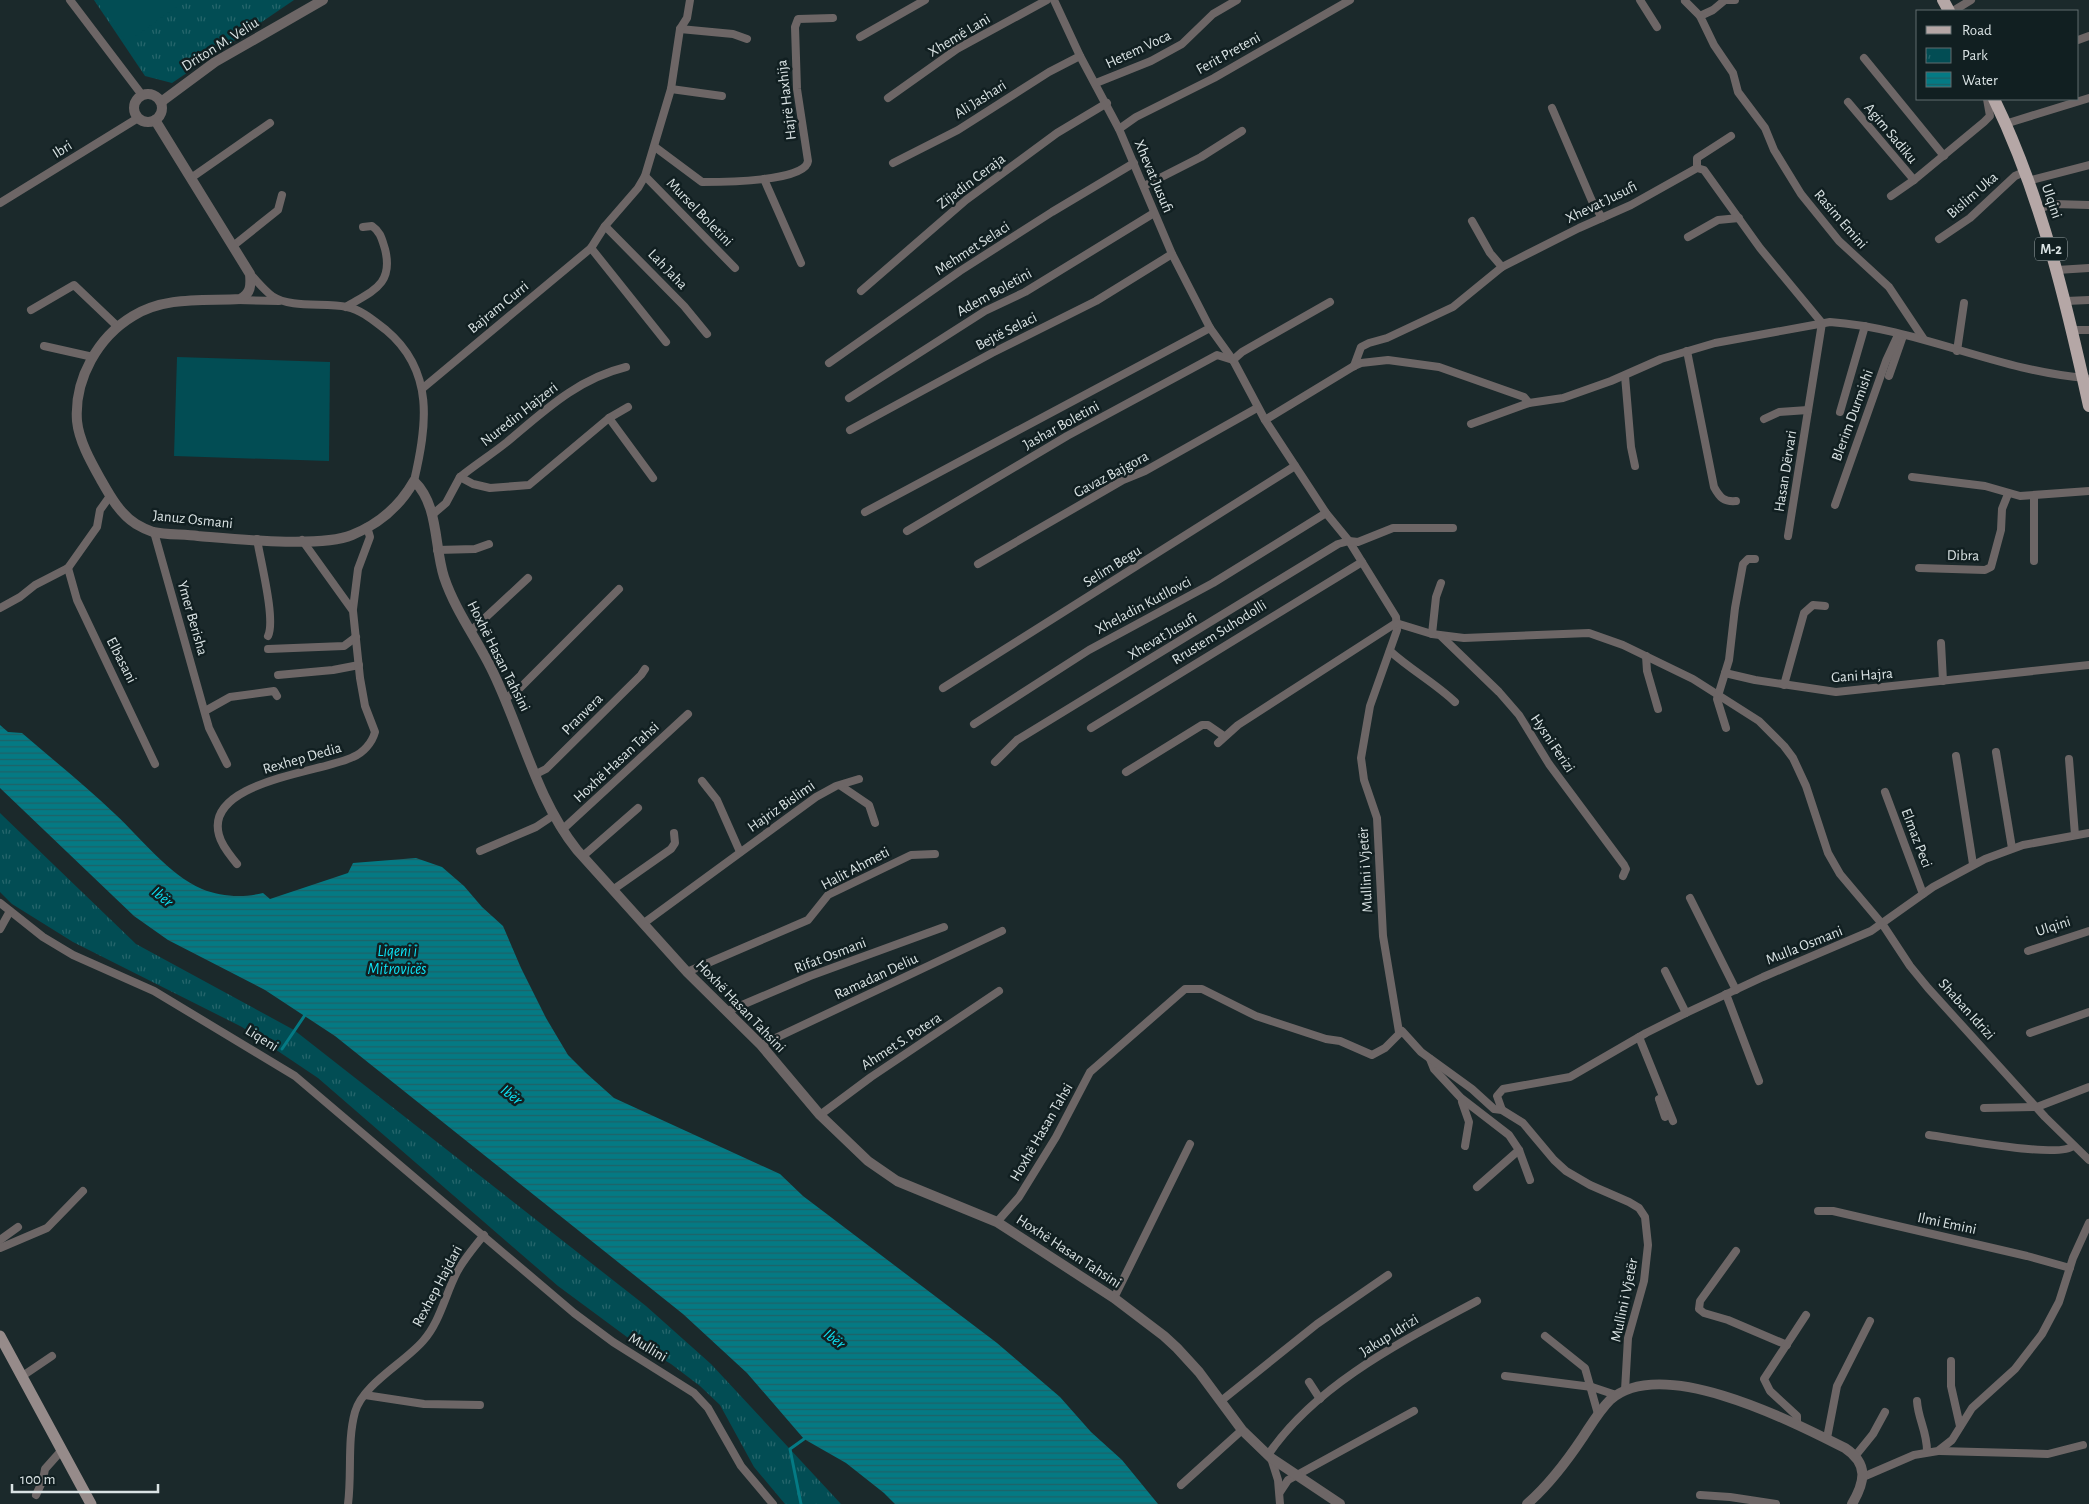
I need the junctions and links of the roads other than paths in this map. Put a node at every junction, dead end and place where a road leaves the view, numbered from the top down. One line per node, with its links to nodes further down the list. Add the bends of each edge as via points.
1 (70, 0): 25 (street)
2 (323, 0): 31 (street, Driton M. Veliu, via 215,62)
3 (690, 0): 18 (street, Bajram Curri, via 687,18)
4 (925, 0): 19 (street)
5 (1047, 0): 27 (street, Xhemë Lani, via 957,49)
6 (1054, 0): 21 (street, Xhevat Jusufi)
7 (1237, 0): 23 (street, Hetem Voca, via 1213,14 1182,44 1151,61)
8 (1350, 0): 39 (street, Ferit Preteni, via 1214,78 1136,117)
9 (1640, 0): 17 (street)
10 (1726, 0): 11 (street); 15 (street)
11 (1736, 0)
12 (1971, 0): 14 (street)
13 (1685, 1): 15 (street, Rasim Emini)
14 (1955, 10)
15 (1700, 16): 93 (street, Rasim Emini, via 1714,46 1733,73 1738,92 1765,128 1774,150 1801,194 1839,241 1889,288)
16 (832, 18): 51 (street, Hajrë Haxhija, via 798,19 795,27 797,89 808,165 797,173)
17 (1657, 27)
18 (680, 29): 20 (street, via 733,34); 24 (street, Bajram Curri)
19 (860, 37)
20 (747, 39)
21 (1080, 56): 23 (street, Xhevat Jusufi); 44 (street, Ali Jashari, via 958,130)
22 (1864, 58): 43 (street, Agim Sadiku)
23 (1096, 83): 33 (street, Xhevat Jusufi)
24 (671, 89): 26 (street); 42 (street, Bajram Curri)
25 (142, 95): 31 (street, via 151,94); 35 (street, via 134,106)
26 (722, 96)
27 (888, 98)
28 (2089, 98): 38 (street)
29 (1987, 100): 43 (street, Agim Sadiku, via 1990,116)
30 (1994, 100): 38 (main road, Ulqini / M-2)
31 (161, 102): 36 (street, via 162,110)
32 (1848, 102): 52 (street, Agim Sadiku)
33 (1107, 103): 39 (street, Xhevat Jusufi); 76 (street, Zijadin Ceraja, via 1057,133 966,200)
34 (1552, 108): 60 (street)
35 (138, 118): 36 (street); 56 (street, Ibri)
36 (155, 120): 50 (street)
37 (270, 123): 50 (street)
38 (2005, 124): 49 (main road, Ulqini / M-2)
39 (1120, 129): 45 (street, Xhevat Jusufi)
40 (1242, 131): 53 (street, via 1202,157)
41 (1731, 136): 47 (street, via 1697,158)
42 (655, 147): 48 (street, Bajram Curri); 51 (street, Hajrë Haxhija, via 702,182)
43 (1944, 156): 52 (street, Agim Sadiku)
44 (893, 163)
45 (1134, 163): 53 (street, Xhevat Jusufi); 100 (street, Mehmet Selaci, via 960,271)
46 (2089, 164): 49 (street, Bislim Uka)
47 (1697, 168): 60 (street, Xhevat Jusufi); 61 (street, via 1704,170 1713,180)
48 (645, 176): 63 (street, Bajram Curri); 72 (street, Mursel Boletini)
49 (2026, 176): 58 (main road, Ulqini / M-2); 66 (street, Bislim Uka, via 2008,182 1970,218)
50 (191, 178): 67 (street)
51 (764, 179): 70 (street)
52 (1914, 180): 55 (street, Agim Sadiku)
53 (1144, 186): 59 (street, Xhevat Jusufi)
54 (282, 195): 67 (street, via 278,210)
55 (1891, 196)
56 (0, 204)
57 (2089, 205): 58 (street, via 2054,204)
58 (2038, 209): 74 (main road, Ulqini / M-2)
59 (1154, 213): 69 (street, Xhevat Jusufi); 107 (street, Adem Boletini, via 1025,292 985,311)
60 (1602, 218): 71 (street, Xhevat Jusufi)
61 (1739, 218): 65 (street, via 1718,220); 85 (street)
62 (1472, 221): 71 (street, via 1490,254)
63 (605, 226): 68 (street, Bajram Curri); 91 (street, Lah Jaha, via 684,306)
64 (363, 227): 83 (street, via 372,226 380,232 387,257 386,272 380,287)
65 (1688, 237)
66 (1939, 239)
67 (233, 246): 75 (street)
68 (591, 248): 94 (street); 106 (street, Bajram Curri)
69 (1172, 254): 88 (street, Xhevat Jusufi); 118 (street, Bejtë Selaci, via 1096,301)
70 (801, 263)
71 (1502, 267): 101 (street, Xhevat Jusufi, via 1453,306 1361,347)
72 (735, 268)
73 (2089, 268): 74 (street)
74 (2057, 270): 80 (main road, Ulqini / M-2)
75 (250, 274): 77 (street, Januz Osmani, via 251,286 245,296); 79 (street, Januz Osmani, via 273,296)
76 (861, 291)
77 (229, 299): 79 (street, Januz Osmani); 86 (street, Januz Osmani, via 168,302 134,315)
78 (2089, 300): 80 (street)
79 (284, 301): 83 (street, Januz Osmani)
80 (2066, 301): 89 (main road, Ulqini / M-2)
81 (1330, 302): 99 (street)
82 (1964, 303): 97 (street)
83 (346, 307): 106 (street, Januz Osmani, via 374,321 394,337 418,374)
84 (31, 310): 86 (street, via 74,285)
85 (1822, 322): 87 (street); 96 (street, via 1732,338); 112 (street, Hasan Dërvari)
86 (117, 326): 98 (street, Januz Osmani)
87 (1865, 326): 92 (street); 113 (street, Blerim Durmishi)
88 (1210, 328): 99 (street, Xhevat Jusufi); 131 (street)
89 (2072, 330): 90 (street); 105 (main road, Ulqini / M-2)
90 (2089, 330)
91 (707, 334)
92 (1901, 335): 93 (street); 104 (street, Blerim Durmishi); 130 (street, Blerim Durmishi, via 1886,361)
93 (1923, 338): 97 (street)
94 (666, 342)
95 (44, 346): 98 (street)
96 (1687, 351): 103 (street); 129 (street, via 1714,488 1726,502)
97 (1957, 351): 105 (street)
98 (93, 357): 127 (street, Januz Osmani, via 82,380 77,421 87,453)
99 (1233, 360): 111 (street, Xhevat Jusufi); 136 (street, Jashar Boletini, via 1217,355 1067,436)
100 (829, 363)
101 (1354, 366): 108 (street, via 1388,360 1439,368 1502,388 1526,398); 116 (street)
102 (626, 367): 121 (street, Nuredin Hajzeri, via 598,377 547,406 507,442)
103 (1625, 376): 108 (street, via 1563,398); 120 (street, via 1631,447)
104 (1889, 376)
105 (2086, 378): 109 (main road, Ulqini / M-2)
106 (423, 388): 124 (street, Januz Osmani, via 422,446)
107 (849, 398)
108 (1528, 403): 117 (street)
109 (2089, 406)
110 (628, 408): 114 (street)
111 (1257, 408): 116 (street, Xhevat Jusufi); 147 (street, Gavaz Bajgora, via 1123,480)
112 (1808, 410): 115 (street, Hasan Dërvari, via 1779,412); 138 (street, Hasan Dërvari)
113 (1840, 412)
114 (609, 418): 121 (street, via 529,485 490,488); 123 (street)
115 (1764, 419)
116 (1265, 420): 119 (street, Xhevat Jusufi)
117 (1471, 424)
118 (850, 430)
119 (1296, 466): 132 (street, Xhevat Jusufi); 173 (street, Selim Begu)
120 (1636, 466)
121 (460, 477): 133 (street, Nuredin Hajzeri, via 446,503)
122 (1912, 477): 126 (street, via 1985,486)
123 (653, 478)
124 (414, 481): 133 (street, Hoxhë Hasan Tahsini, via 425,494); 134 (street, Januz Osmani, via 404,498 380,520)
125 (2089, 492): 128 (street)
126 (2008, 494): 128 (street); 149 (street, Dibra, via 1991,567 1985,570)
127 (110, 496): 137 (street, Januz Osmani, via 130,520); 148 (street, via 100,510 97,527)
128 (2034, 496): 146 (street)
129 (1736, 501)
130 (1835, 505)
131 (865, 512)
132 (1326, 513): 141 (street, Xhevat Jusufi); 181 (street, Xheladin Kutllovci, via 1213,583 1089,650)
133 (432, 515): 143 (street, Hoxhë Hasan Tahsini)
134 (367, 527): 140 (street, Januz Osmani, via 336,539); 155 (street, Rexhep Dedia, via 370,537 358,569)
135 (1454, 528): 141 (street, Xhevat Jusufi, via 1393,528 1358,542)
136 (907, 531)
137 (154, 532): 139 (street, Januz Osmani); 179 (street, Ymer Berisha)
138 (1788, 536)
139 (257, 539): 140 (street, Januz Osmani); 159 (street, via 269,605)
140 (302, 540): 155 (street, Rexhep Dedia)
141 (1349, 540): 145 (street, Xhevat Jusufi); 187 (street, Xhevat Jusufi, via 1017,740)
142 (489, 544): 143 (street, via 475,549)
143 (437, 550): 157 (street, Hoxhë Hasan Tahsini, via 444,578)
144 (1755, 559): 169 (street, via 1748,559 1743,564)
145 (1362, 562): 156 (street, Xhevat Jusufi, via 1392,608); 182 (street, Rrustem Suhodolli)
146 (2034, 562)
147 (978, 564)
148 (68, 568): 154 (street); 188 (street, Elbasani, via 77,600)
149 (1919, 568)
150 (528, 578): 157 (street)
151 (1441, 583): 158 (street, via 1436,596)
152 (619, 589): 176 (street)
153 (1825, 606): 172 (street, via 1813,604 1804,613)
154 (0, 608)
155 (353, 611): 161 (street, Rexhep Dedia)
156 (1396, 624): 158 (street); 164 (street, Mullini i Vjetër); 190 (street, via 1221,740 1208,725 1202,725)
157 (471, 631): 176 (street, Hoxhë Hasan Tahsini)
158 (1432, 634): 160 (street)
159 (268, 636)
160 (1441, 636): 165 (street, via 1589,633); 210 (street, Hysni Ferizi, via 1519,715 1549,764 1624,865)
161 (356, 638): 163 (street, via 344,646); 167 (street, Rexhep Dedia)
162 (1942, 643): 171 (street)
163 (268, 649)
164 (1390, 651): 177 (street); 231 (street, Mullini i Vjetër, via 1370,706 1361,758 1376,818 1383,936)
165 (1646, 656): 174 (street); 178 (street, via 1647,672)
166 (2089, 664): 171 (street, Gani Hajra)
167 (359, 665): 170 (street); 208 (street, Rexhep Dedia, via 366,706 376,729 374,738 353,758 261,784 228,805 220,816 218,833 224,847)
168 (645, 669): 191 (street, Pranvera, via 558,758)
169 (1725, 673): 172 (street, Gani Hajra); 174 (street)
170 (278, 674)
171 (1943, 681): 172 (street, Gani Hajra, via 1836,692)
172 (1784, 685)
173 (943, 688)
174 (1719, 694): 183 (street, via 1717,703); 217 (street, via 1758,721 1793,758 1836,867)
175 (277, 696): 179 (street, via 272,691 230,696)
176 (505, 699): 191 (street, Hoxhë Hasan Tahsini)
177 (1455, 702)
178 (1658, 709)
179 (205, 711): 189 (street, Ymer Berisha, via 213,740)
180 (688, 714): 199 (street, Hoxhë Hasan Tahsi)
181 (974, 724)
182 (1092, 728)
183 (1726, 728)
184 (1996, 752): 203 (street)
185 (1956, 756): 209 (street)
186 (2069, 758): 202 (street)
187 (995, 762)
188 (155, 764)
189 (226, 764)
190 (1126, 772)
191 (536, 774): 197 (street, Hoxhë Hasan Tahsini)
192 (859, 779): 194 (street, Hajriz Bislimi)
193 (702, 782): 205 (street, Hajriz Bislimi, via 717,800)
194 (841, 786): 198 (street, via 869,805); 205 (street, Hajriz Bislimi, via 816,797)
195 (1885, 792): 212 (street, Elmaz Peci)
196 (638, 808): 207 (street)
197 (554, 815): 199 (street, Hoxhë Hasan Tahsini); 204 (street, via 536,827)
198 (875, 823)
199 (562, 830): 207 (street, Hoxhë Hasan Tahsini)
200 (674, 833): 211 (street, via 675,843 671,849)
201 (2089, 833): 202 (street, Elmaz Peci)
202 (2075, 835): 203 (street, Elmaz Peci)
203 (2012, 848): 209 (street, Elmaz Peci)
204 (480, 851)
205 (740, 852): 216 (street, Hajriz Bislimi)
206 (935, 854): 224 (street, Halit Ahmeti, via 911,855 828,895 808,920)
207 (583, 856): 211 (street, Hoxhë Hasan Tahsini)
208 (238, 864)
209 (1973, 864): 212 (street, Elmaz Peci)
210 (1623, 876)
211 (614, 889): 216 (street, Hoxhë Hasan Tahsini)
212 (1923, 894): 217 (street, Elmaz Peci)
213 (1690, 898): 225 (street)
214 (0, 903): 215 (street, Liqeni)
215 (10, 911): 219 (street); 258 (street, Liqeni, via 73,955 154,991 296,1076)
216 (644, 923): 224 (street, Hoxhë Hasan Tahsini)
217 (1883, 925): 225 (street, Mulla Osmani); 239 (street, Shaban Idrizi, via 1928,988)
218 (944, 927): 228 (street, Rifat Osmani, via 810,976)
219 (0, 929)
220 (1002, 931): 234 (street, Ramadan Deliu)
221 (2089, 931): 222 (street, Ulqini)
222 (2028, 951)
223 (1665, 971): 230 (street)
224 (687, 972): 228 (street, Hoxhë Hasan Tahsini)
225 (1736, 990): 227 (street, Mulla Osmani)
226 (999, 991): 242 (street, Ahmet S. Potera)
227 (1726, 994): 230 (street, Mulla Osmani); 236 (street)
228 (728, 1011): 234 (street, Hoxhë Hasan Tahsini)
229 (2089, 1012): 232 (street)
230 (1686, 1013): 233 (street, Mulla Osmani)
231 (1399, 1032): 235 (street, Mullini i Vjetër, via 1404,1032); 255 (street, Hoxhë Hasan Tahsi, via 1385,1048 1372,1055 1340,1041 1256,1016 1202,989 1188,987 1090,1072 1056,1137 1019,1197)
232 (2030, 1033)
233 (1636, 1039): 241 (street, Mulla Osmani, via 1570,1077 1503,1089 1497,1096); 243 (street); 244 (street)
234 (761, 1045): 242 (street, Hoxhë Hasan Tahsini)
235 (1430, 1059): 238 (street, Mullini i Vjetër, via 1434,1069); 241 (street, Mullini i Vjetër, via 1494,1109)
236 (1759, 1081)
237 (2089, 1086): 239 (street)
238 (1461, 1098): 247 (street, Mullini i Vjetër, via 1469,1122); 249 (street, Mullini i Vjetër, via 1502,1129)
239 (2037, 1107): 240 (street); 248 (street, Shaban Idrizi)
240 (1984, 1108)
241 (1502, 1110): 277 (street, Mullini i Vjetër, via 1523,1123 1566,1171 1629,1202 1645,1217 1648,1230 1644,1280 1628,1338)
242 (820, 1115): 255 (street, Hoxhë Hasan Tahsini, via 868,1161 898,1180)
243 (1665, 1117)
244 (1673, 1121)
245 (1929, 1135): 248 (street, via 2045,1151 2066,1151)
246 (1190, 1144): 264 (street)
247 (1466, 1146)
248 (2073, 1146): 250 (street, Shaban Idrizi)
249 (1519, 1150): 251 (street, Mullini i Vjetër); 252 (street)
250 (2089, 1160)
251 (1530, 1180)
252 (1477, 1187)
253 (83, 1191): 260 (street, via 47,1228)
254 (1818, 1211): 262 (street, Ilmi Emini, via 1833,1211)
255 (997, 1222): 264 (street, Hoxhë Hasan Tahsini)
256 (2089, 1223): 262 (street)
257 (18, 1227): 259 (street)
258 (484, 1235): 278 (street, Rexhep Hajdari, via 457,1271 438,1318 424,1341); 304 (street, Mullini, via 597,1331 694,1393 708,1408 741,1466)
259 (0, 1240)
260 (0, 1248)
261 (1736, 1251): 270 (street, via 1700,1301 1700,1309)
262 (2070, 1268): 287 (street, via 2059,1302 2042,1334 2015,1369 1972,1408)
263 (1388, 1275): 280 (street, via 1317,1324)
264 (1114, 1298): 280 (street, Hoxhë Hasan Tahsini, via 1170,1342)
265 (1477, 1301): 279 (street, Jakup Idrizi, via 1407,1339)
266 (1806, 1315): 270 (street)
267 (1870, 1320): 289 (street, via 1837,1386)
268 (0, 1336): 274 (main road)
269 (1545, 1336): 276 (street, via 1580,1362)
270 (1786, 1345): 286 (street, via 1764,1382 1770,1391 1792,1408 1797,1416)
271 (52, 1356): 274 (street)
272 (1951, 1360): 287 (street, via 1951,1386)
273 (1505, 1376): 276 (street)
274 (22, 1377): 291 (main road)
275 (1309, 1382): 279 (street)
276 (1592, 1387): 277 (street); 285 (street)
277 (1621, 1393): 285 (street); 286 (street, via 1648,1385 1713,1392)
278 (365, 1395): 282 (street, via 434,1405); 303 (street, Rexhep Hajdari, via 355,1411 352,1430)
279 (1320, 1399): 295 (street, Jakup Idrizi, via 1289,1426)
280 (1221, 1401): 288 (street, Hoxhë Hasan Tahsini)
281 (1917, 1401): 292 (street, via 1926,1432)
282 (480, 1406)
283 (1414, 1411): 296 (street)
284 (1885, 1412): 294 (street)
285 (1598, 1414): 307 (street, via 1566,1460)
286 (1797, 1425): 289 (street)
287 (1960, 1426): 293 (street, via 1948,1445)
288 (1242, 1430): 295 (street, Hoxhë Hasan Tahsini); 298 (street)
289 (1826, 1438): 294 (street)
290 (2083, 1445): 293 (street, via 2066,1451 2032,1455)
291 (62, 1451): 300 (street, via 44,1469); 302 (main road)
292 (1927, 1451): 293 (street); 297 (street)
293 (1938, 1451)
294 (1856, 1455): 297 (street)
295 (1270, 1456): 296 (street, Hoxhë Hasan Tahsini); 299 (street)
296 (1296, 1476): 299 (street, via 1285,1482); 306 (street, Hoxhë Hasan Tahsini)
297 (1863, 1476): 309 (street)
298 (1181, 1485)
299 (1280, 1492): 305 (street)
300 (36, 1495)
301 (1700, 1495): 308 (street)
302 (91, 1504)
303 (348, 1504)
304 (772, 1504)
305 (1280, 1504)
306 (1340, 1504)
307 (1527, 1504)
308 (1776, 1504)
309 (1852, 1504)

